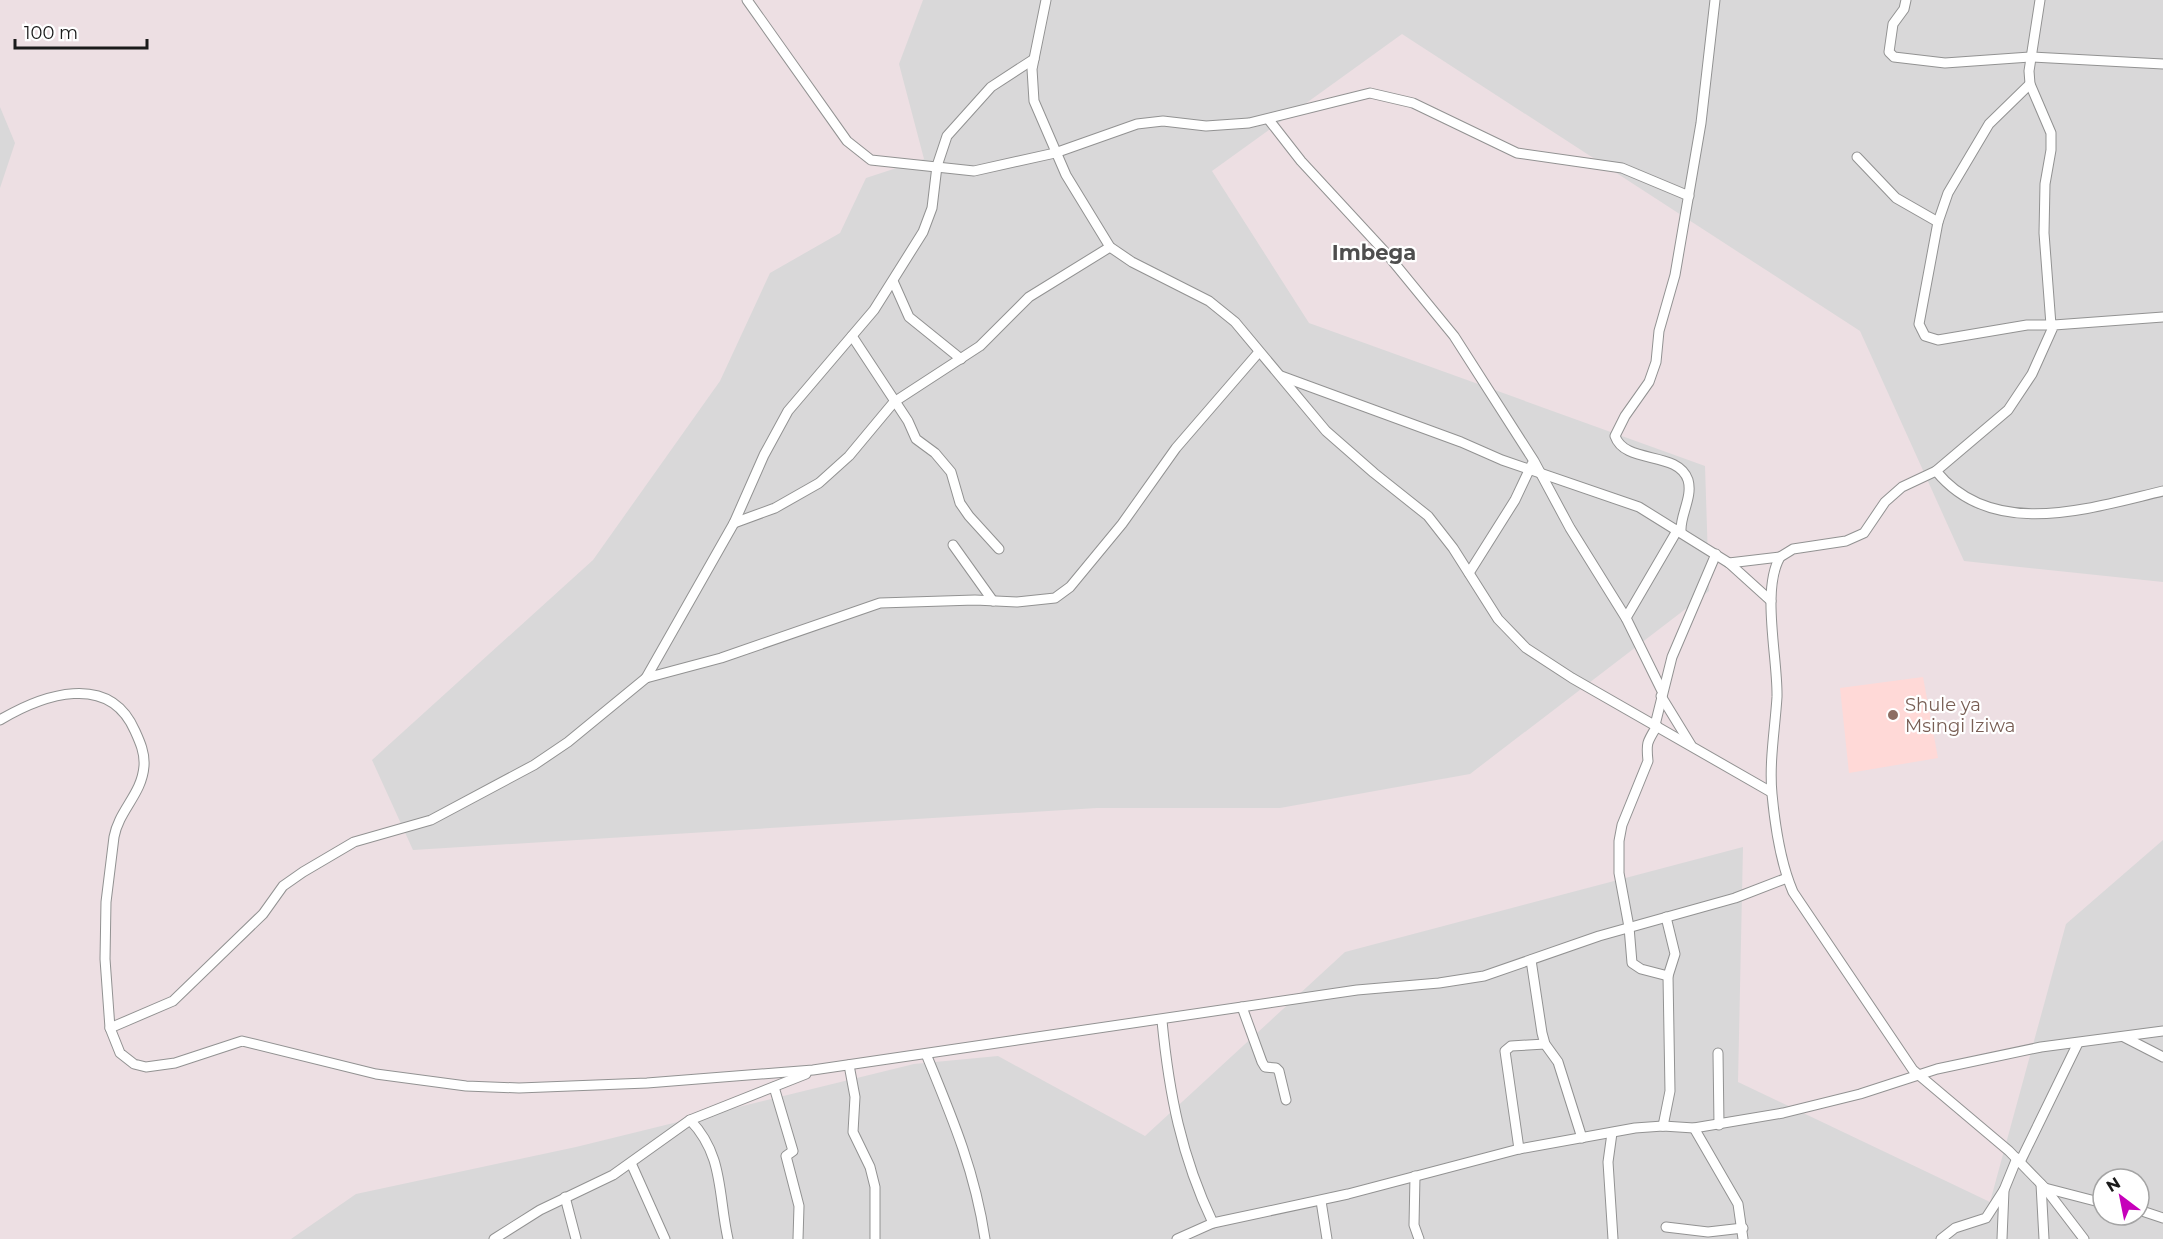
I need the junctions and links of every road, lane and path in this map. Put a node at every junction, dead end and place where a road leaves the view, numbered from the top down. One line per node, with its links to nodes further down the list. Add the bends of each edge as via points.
1 (747, 0): 13 (street, via 855,150 872,160)
2 (1046, 0): 7 (street)
3 (1715, 0): 14 (street, via 1712,48)
4 (1906, 0): 6 (street, via 1893,24 1889,47 1892,56 1945,63)
5 (2040, 0): 6 (street)
6 (2030, 57): 8 (street); 9 (street)
7 (1034, 59): 11 (street, via 1034,100); 13 (street, via 1006,76 973,105 947,135)
8 (2163, 64)
9 (2030, 84): 15 (street, via 1989,124 1948,193); 19 (street, via 2051,133 2044,233)
10 (1269, 120): 11 (street, via 1206,126 1150,122); 14 (street, via 1357,94 1384,94 1517,153 1623,168); 25 (street, via 1439,317 1478,372)
11 (1055, 153): 13 (street, via 974,171); 16 (street)
12 (1857, 157): 15 (street, via 1896,198)
13 (936, 166): 17 (street, via 928,219)
14 (1689, 196): 30 (street, via 1653,374 1615,436 1625,448 1674,466 1685,475 1689,490)
15 (1938, 222): 19 (street, via 1920,319 1924,336 1938,340 2027,325)
16 (1110, 247): 21 (street, via 1209,301 1234,322); 22 (street, via 1029,297 980,346)
17 (893, 281): 20 (street); 22 (street, via 909,317)
18 (2163, 317): 19 (street)
19 (2053, 325): 26 (street, via 2017,400)
20 (852, 336): 24 (street); 29 (street, via 788,411)
21 (1259, 352): 23 (street); 37 (street, via 1176,448 1122,525 1070,586 1049,599)
22 (961, 359): 24 (street)
23 (1276, 374): 25 (street); 36 (street, via 1326,431 1428,516)
24 (894, 402): 29 (street, via 849,456 819,483 775,508); 32 (street, via 916,439 951,472 960,503)
25 (1532, 465): 27 (street); 36 (street)
26 (1936, 471): 28 (street, via 1963,498 2019,513 2091,509); 34 (street, via 1902,487 1857,537 1793,549)
27 (1540, 472): 30 (street, via 1639,507); 39 (street)
28 (2163, 491)
29 (734, 523): 40 (street)
30 (1680, 530): 33 (street); 39 (street)
31 (953, 545): 37 (street)
32 (999, 549)
33 (1716, 554): 35 (street); 41 (street, via 1672,657)
34 (1780, 557): 35 (street); 38 (street)
35 (1729, 563): 38 (street)
36 (1469, 573): 43 (street, via 1498,619 1526,648)
37 (993, 601): 40 (street, via 874,605 721,658)
38 (1771, 601): 45 (street, via 1777,676)
39 (1626, 618): 41 (street)
40 (646, 678): 53 (street, via 534,765 431,820 354,842 296,876 283,886 263,914 173,1001)
41 (1661, 694): 43 (street); 44 (street)
42 (0, 720): 53 (street, via 54,695 105,698 123,709 143,750 137,793 116,828 107,892 105,959)
43 (1656, 726): 44 (street); 48 (street, via 1647,742 1646,767 1620,833 1619,873)
44 (1692, 747): 45 (street)
45 (1772, 792): 46 (street)
46 (1787, 878): 47 (street, via 1735,898); 63 (street, via 1817,930)
47 (1666, 917): 48 (street); 50 (street, via 1675,954)
48 (1629, 927): 49 (street); 50 (street, via 1633,965)
49 (1531, 960): 51 (street, via 1463,981 1356,990); 57 (street)
50 (1668, 976): 68 (street, via 1670,1091)
51 (1242, 1007): 52 (street); 65 (street, via 1262,1062 1265,1067 1279,1071)
52 (1162, 1021): 59 (street); 81 (street, via 1173,1111 1191,1173)
53 (110, 1028): 62 (street, via 126,1060 154,1068 242,1041 376,1074 466,1086 647,1083)
54 (2163, 1031): 55 (street)
55 (2124, 1037): 56 (street); 60 (street)
56 (2078, 1043): 63 (street); 73 (street)
57 (1545, 1044): 71 (street, via 1558,1062); 72 (street, via 1511,1046 1505,1051)
58 (1718, 1053): 67 (street)
59 (926, 1054): 61 (street); 91 (street, via 956,1123 972,1173)
60 (2163, 1057)
61 (849, 1065): 62 (street); 90 (street, via 855,1097 853,1132 875,1187)
62 (813, 1070): 64 (street)
63 (1917, 1074): 67 (street, via 1831,1101); 73 (street)
64 (774, 1087): 66 (street); 89 (street, via 793,1151 786,1156 799,1206)
65 (1286, 1100)
66 (690, 1120): 74 (street); 88 (street, via 706,1138 714,1157)
67 (1719, 1125): 69 (street)
68 (1663, 1126): 69 (street); 70 (street)
69 (1694, 1128): 83 (street, via 1732,1190)
70 (1612, 1133): 71 (street); 95 (street, via 1608,1162)
71 (1582, 1138): 72 (street)
72 (1519, 1149): 75 (street)
73 (2018, 1160): 76 (street); 77 (street)
74 (631, 1163): 78 (street, via 597,1184); 87 (street)
75 (1414, 1176): 80 (street); 94 (street, via 1414,1224)
76 (2043, 1186): 79 (street); 99 (street); 100 (street)
77 (2004, 1190): 97 (street, via 1986,1218 1955,1228); 98 (street)
78 (565, 1197): 85 (street); 86 (street)
79 (2091, 1200)
80 (1321, 1201): 81 (street); 93 (street)
81 (1213, 1222): 84 (street)
82 (1666, 1227): 83 (street, via 1708,1232)
83 (1743, 1228): 96 (street)
84 (1185, 1236): 92 (street)
85 (494, 1239)
86 (576, 1239)
87 (665, 1239)
88 (728, 1239)
89 (798, 1239)
90 (875, 1239)
91 (984, 1239)
92 (1177, 1239)
93 (1327, 1239)
94 (1419, 1239)
95 (1613, 1239)
96 (1743, 1239)
97 (1941, 1239)
98 (2002, 1239)
99 (2044, 1239)
100 (2084, 1239)

